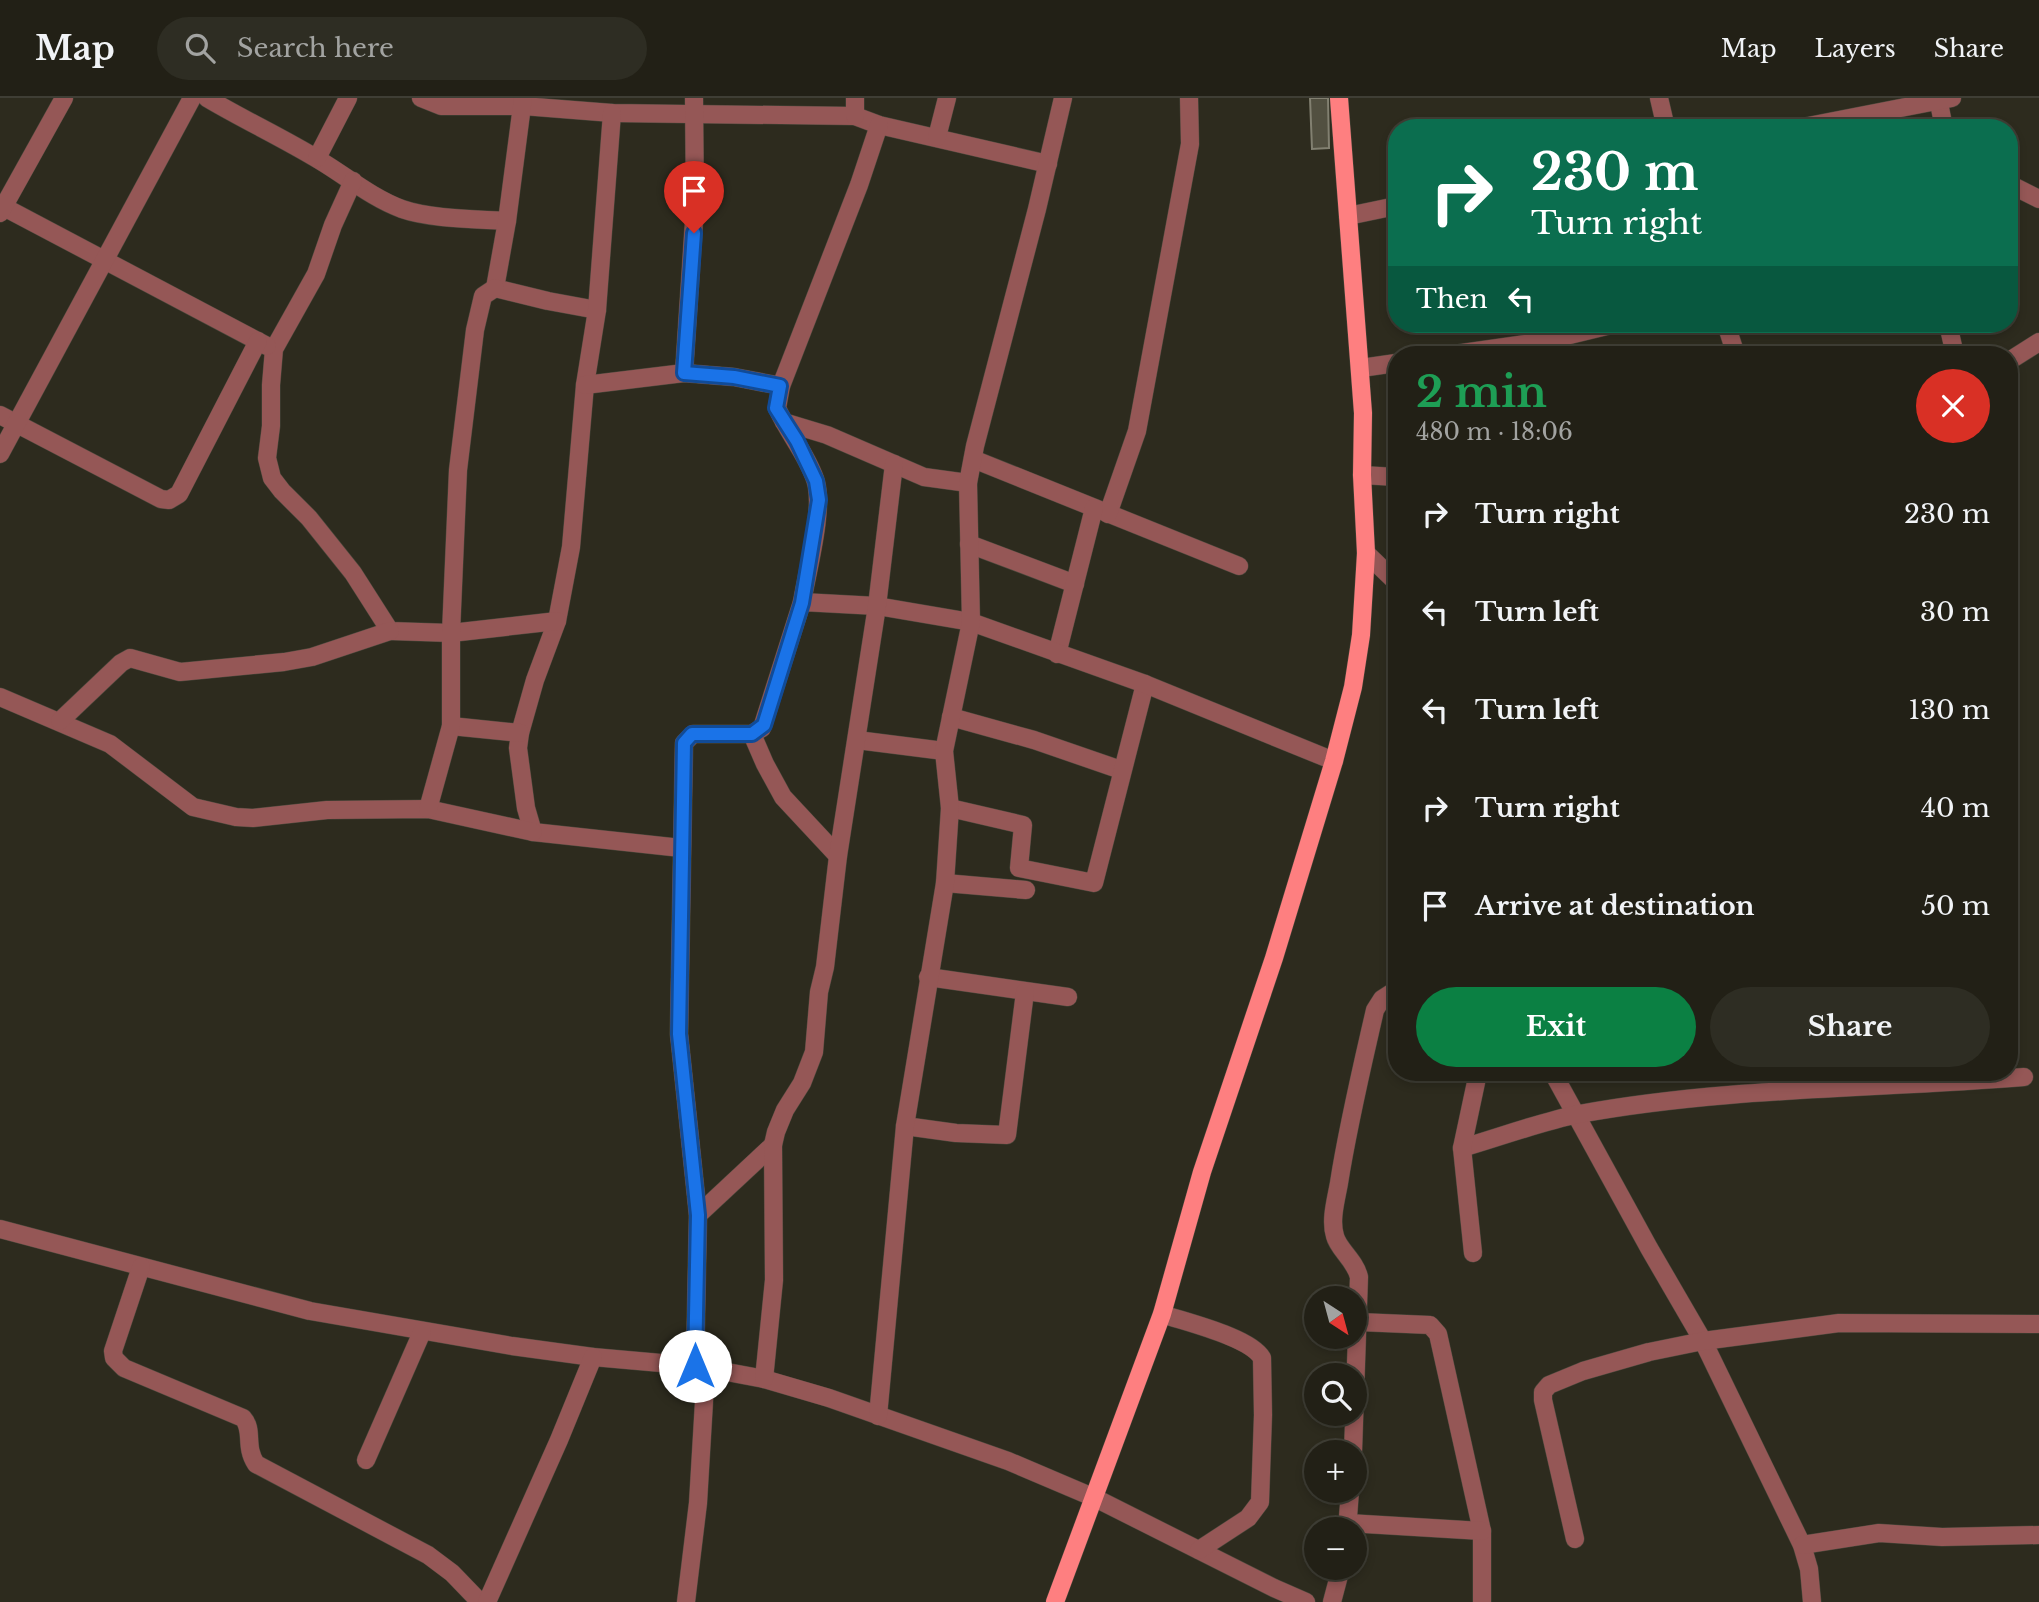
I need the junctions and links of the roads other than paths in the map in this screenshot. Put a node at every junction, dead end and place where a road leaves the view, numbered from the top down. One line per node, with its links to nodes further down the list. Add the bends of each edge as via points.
1 (64, 98): 26 (street)
2 (192, 98): 30 (street)
3 (207, 98): 21 (street)
4 (348, 98): 21 (street)
5 (421, 98): 12 (street, via 441,106)
6 (947, 98): 20 (street)
7 (1063, 98): 22 (street)
8 (1189, 98): 51 (street, via 1190,144 1137,431)
9 (1659, 98): 16 (street)
10 (1344, 99): 28 (main road)
11 (1943, 99): 17 (street); 18 (street)
12 (523, 102): 15 (street); 29 (street)
13 (695, 105): 14 (street); 15 (street); 40 (street, via 694,220)
14 (855, 107): 19 (street)
15 (612, 113): 32 (street)
16 (1664, 119)
17 (1843, 119)
18 (1944, 119)
19 (880, 125): 20 (street); 42 (street)
20 (937, 137): 22 (street)
21 (317, 158): 23 (street)
22 (1048, 164): 46 (street)
23 (353, 181): 29 (street, via 403,209); 35 (street, via 316,274)
24 (2018, 188): 25 (street)
25 (2039, 199)
26 (1, 208): 30 (street)
27 (1388, 208): 28 (street)
28 (1348, 216): 39 (main road)
29 (507, 221): 31 (street)
30 (106, 261): 35 (street); 43 (street)
31 (495, 288): 32 (street); 62 (street, via 483,296 475,330 458,470)
32 (597, 310): 41 (street)
33 (1578, 333): 36 (street)
34 (2039, 342): 37 (street)
35 (266, 345): 43 (street, via 179,494 169,500); 61 (street, via 271,384 267,458 272,478 345,564)
36 (1510, 346)
37 (2018, 355)
38 (1388, 364): 39 (street)
39 (1361, 368): 48 (main road)
40 (684, 373): 41 (street); 42 (street)
41 (585, 385): 59 (street, via 571,547)
42 (780, 386): 44 (street, via 776,408)
43 (8, 419): 45 (street)
44 (784, 422): 47 (street); 57 (street, via 816,481 819,500)
45 (0, 454)
46 (973, 459): 50 (street); 51 (street)
47 (894, 464): 50 (street, via 924,477); 58 (street)
48 (1362, 475): 49 (street); 53 (main road)
49 (1388, 477)
50 (968, 483): 52 (street)
51 (1101, 511): 54 (street); 56 (street)
52 (968, 544): 56 (street); 60 (street)
53 (1366, 553): 55 (street); 73 (main road, via 1361,635)
54 (1239, 566)
55 (1388, 574)
56 (1075, 584): 63 (street)
57 (802, 603): 58 (street); 70 (street, via 764,725)
58 (877, 606): 60 (street); 71 (street)
59 (556, 621): 62 (street); 69 (street)
60 (971, 622): 63 (street); 66 (street)
61 (390, 631): 62 (street); 67 (street, via 284,662 180,672 130,658)
62 (451, 633): 68 (street)
63 (1058, 654): 64 (street)
64 (1145, 684): 73 (street); 74 (street)
65 (0, 697): 67 (street)
66 (951, 717): 72 (street); 74 (street)
67 (60, 721): 76 (street, via 110,744 193,807 253,818 327,810)
68 (451, 726): 69 (street); 76 (street)
69 (520, 733): 77 (street, via 522,780)
70 (752, 734): 78 (street, via 692,734 686,739); 79 (street, via 783,797)
71 (857, 740): 72 (street); 79 (street)
72 (944, 751): 75 (street)
73 (1334, 761): 100 (main road)
74 (1121, 770): 75 (street, via 1094,883 1019,869 1024,825)
75 (950, 808): 80 (street)
76 (428, 809): 77 (street)
77 (533, 832): 78 (street)
78 (681, 848): 95 (street, via 679,1034)
79 (838, 856): 93 (street, via 814,1052)
80 (945, 883): 81 (street); 82 (street)
81 (1026, 890)
82 (928, 977): 83 (street); 92 (street)
83 (1026, 992): 85 (street); 92 (street, via 1007,1135)
84 (1388, 995): 99 (street, via 1375,1010 1334,1216 1334,1234 1357,1268)
85 (1068, 997)
86 (2018, 1077): 87 (street)
87 (2024, 1077)
88 (1476, 1081): 94 (street)
89 (1558, 1081): 91 (street)
90 (1944, 1081): 91 (street, via 1805,1088)
91 (1578, 1114): 94 (street); 104 (street)
92 (905, 1126): 109 (street)
93 (773, 1145): 95 (street); 108 (street, via 774,1280)
94 (1462, 1148): 97 (street)
95 (698, 1215): 107 (street)
96 (0, 1229): 98 (street)
97 (1472, 1253)
98 (141, 1267): 103 (street, via 310,1311); 120 (street, via 113,1350 118,1363 243,1418 256,1464 428,1555)
99 (1359, 1286)
100 (1161, 1314): 112 (main road); 118 (street, via 1232,1338 1262,1358 1260,1502 1248,1518)
101 (1367, 1322): 114 (street, via 1435,1328)
102 (2039, 1324): 104 (street, via 1839,1323)
103 (422, 1332): 106 (street); 111 (street)
104 (1703, 1341): 116 (street, via 1583,1371 1545,1387 1543,1400); 117 (street)
105 (1358, 1349): 110 (street)
106 (593, 1357): 107 (street); 121 (street)
107 (701, 1367): 108 (street); 122 (street, via 698,1503)
108 (764, 1379): 109 (street)
109 (878, 1416): 112 (street, via 996,1456)
110 (1354, 1440)
111 (366, 1460)
112 (1095, 1498): 118 (street); 123 (main road)
113 (1367, 1527): 114 (street)
114 (1482, 1531): 126 (street)
115 (2039, 1535): 117 (street, via 1880,1533)
116 (1575, 1539)
117 (1802, 1545): 127 (street)
118 (1199, 1550): 124 (street)
119 (1338, 1580): 125 (street)
120 (480, 1602)
121 (486, 1602)
122 (686, 1602)
123 (1055, 1602)
124 (1306, 1602)
125 (1332, 1602)
126 (1482, 1602)
127 (1812, 1602)

